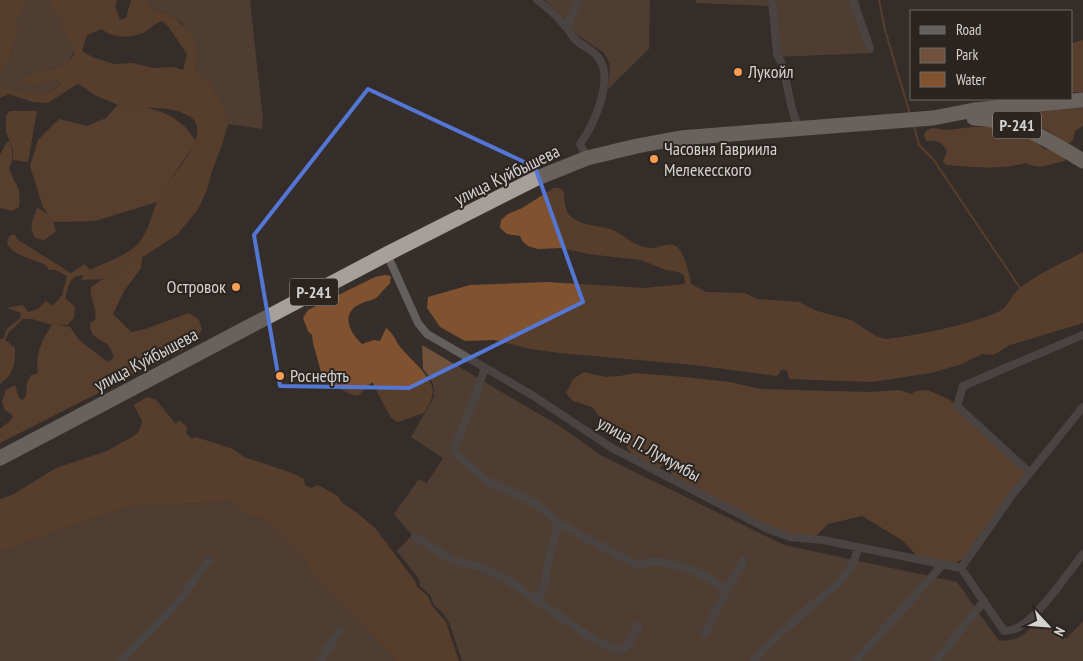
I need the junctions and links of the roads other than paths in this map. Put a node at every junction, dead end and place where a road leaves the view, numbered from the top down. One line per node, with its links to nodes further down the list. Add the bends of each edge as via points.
1 (537, 0): 5 (street)
2 (579, 0): 5 (street)
3 (772, 0): 9 (street, via 777,54 786,76)
4 (853, 0): 6 (street)
5 (566, 27): 10 (street, via 575,39 600,59 605,78 591,126 580,144)
6 (870, 48)
7 (1083, 100): 8 (highway, улица Куйбышева / Р-241, via 974,110)
8 (938, 117): 9 (highway, улица Куйбышева / Р-241); 11 (highway, Р-241, via 992,119 1018,125)
9 (798, 128): 10 (highway, улица Куйбышева / Р-241, via 680,138)
10 (587, 158): 12 (highway, улица Куйбышева / Р-241, via 535,180)
11 (1083, 161)
12 (387, 254): 14 (street, улица П. Лумумбы, via 418,323 427,334); 16 (highway, улица Куйбышева / Р-241)
13 (1083, 335): 17 (street, via 963,386 957,406)
14 (485, 368): 18 (street, via 455,442 456,454 481,477 528,499); 20 (street, улица П. Лумумбы, via 612,448 768,529 790,536)
15 (1083, 407): 17 (street)
16 (0, 458)
17 (1030, 473): 25 (street)
18 (558, 523): 26 (street, via 638,565 654,561 675,566 702,574); 27 (street, via 544,587)
19 (415, 537): 27 (street, via 452,559 503,578)
20 (858, 547): 24 (street, улица П. Лумумбы); 34 (street, via 854,564 839,583)
21 (1083, 554): 28 (street, via 1020,627 1004,631)
22 (208, 561): 32 (street, via 180,600)
23 (743, 561): 26 (street)
24 (943, 564): 25 (street, улица П. Лумумбы); 35 (street)
25 (961, 568): 28 (street)
26 (727, 590): 31 (street)
27 (537, 601): 29 (street, via 593,639 622,650)
28 (984, 601): 36 (street)
29 (638, 626)
30 (339, 632): 33 (street)
31 (705, 634)
32 (121, 661)
33 (320, 661)
34 (754, 661)
35 (856, 661)
36 (936, 661)

